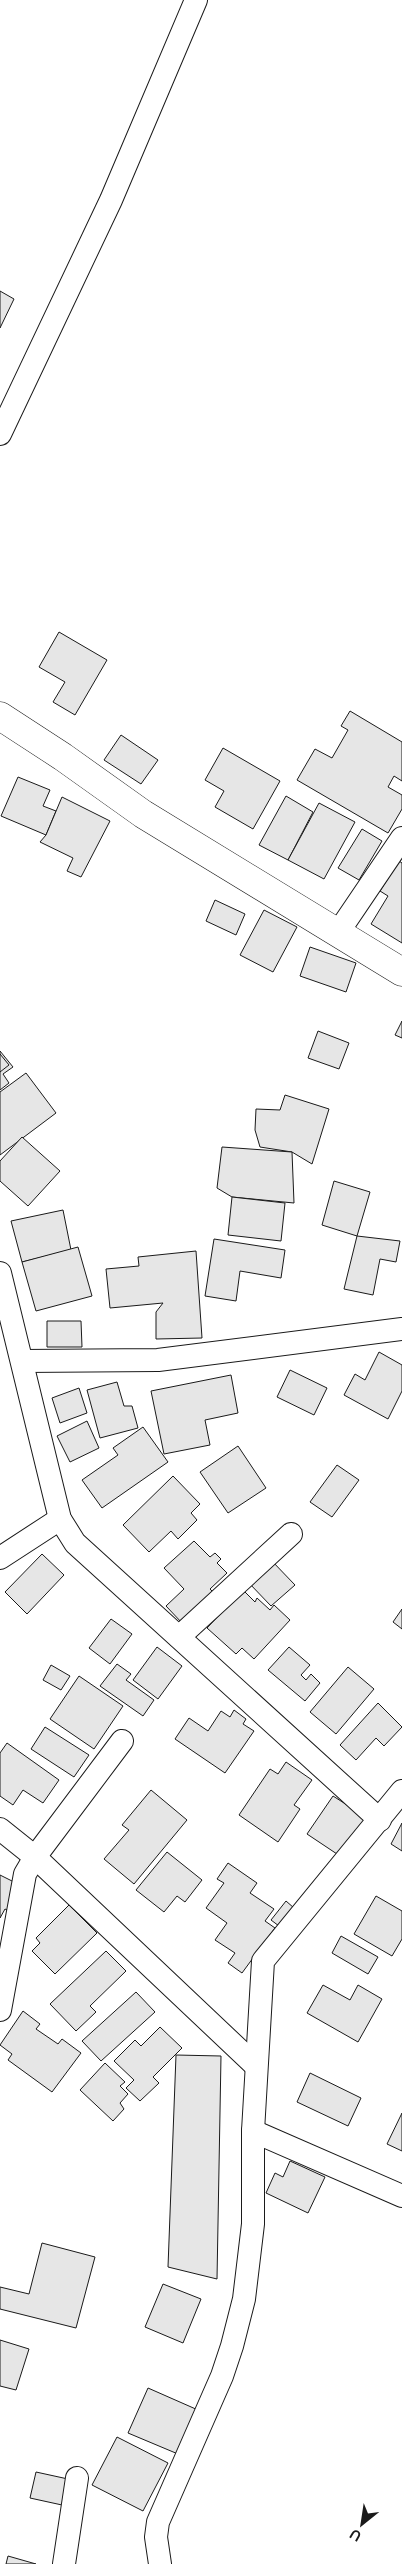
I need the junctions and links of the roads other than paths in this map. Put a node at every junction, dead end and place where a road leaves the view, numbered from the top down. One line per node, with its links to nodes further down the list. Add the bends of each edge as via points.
1 (196, 0): 2 (street, via 111,200)
2 (0, 434)
3 (0, 716): 5 (street, via 143,814)
4 (402, 838): 5 (street)
5 (337, 934): 6 (street)
6 (402, 972)
7 (0, 1273): 9 (street)
8 (402, 1329): 9 (street, via 165,1360)
9 (22, 1361): 10 (street)
10 (60, 1519): 12 (street); 13 (street, via 75,1543)
11 (292, 1534): 13 (street)
12 (0, 1558)
13 (179, 1637): 16 (street)
14 (122, 1741): 18 (street)
15 (402, 1791): 16 (street)
16 (380, 1820): 20 (street, via 263,1961)
17 (0, 1829): 18 (street)
18 (35, 1857): 19 (street, via 23,1880); 20 (street)
19 (0, 2010)
20 (256, 2066): 21 (street)
21 (253, 2132): 22 (street); 25 (street, via 252,2224 244,2299 222,2376 158,2522 156,2537)
22 (402, 2196)
23 (76, 2478): 24 (street)
24 (64, 2564)
25 (160, 2564)

